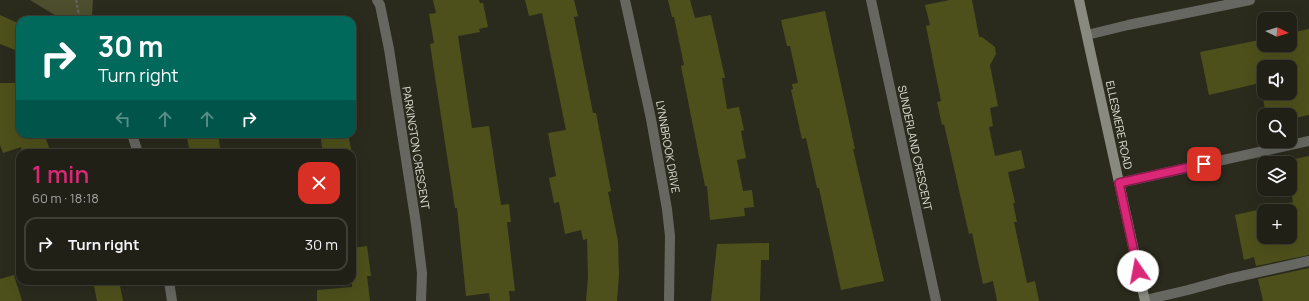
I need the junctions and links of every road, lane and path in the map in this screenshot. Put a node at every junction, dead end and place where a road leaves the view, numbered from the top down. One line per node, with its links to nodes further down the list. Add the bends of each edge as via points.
1 (76, 0): 7 (path)
2 (377, 0): 17 (street, PARKINGTON CRESCENT, via 389,49 416,224 422,273)
3 (625, 0): 18 (street, LYNNBROOK DRIVE, via 651,119 667,209 670,236)
4 (872, 0): 19 (street, SUNDERLAND CRESCENT)
5 (1079, 0): 8 (main road, ELLESMERE ROAD)
6 (1250, 0): 8 (street)
7 (79, 16)
8 (1087, 35): 12 (main road, ELLESMERE ROAD)
9 (133, 138): 11 (street)
10 (1309, 141): 12 (street)
11 (137, 149)
12 (1119, 183): 15 (main road, ELLESMERE ROAD)
13 (1309, 261): 15 (street)
14 (170, 285): 16 (street)
15 (1145, 300)
16 (172, 301)
17 (421, 301)
18 (670, 301)
19 (936, 301)

